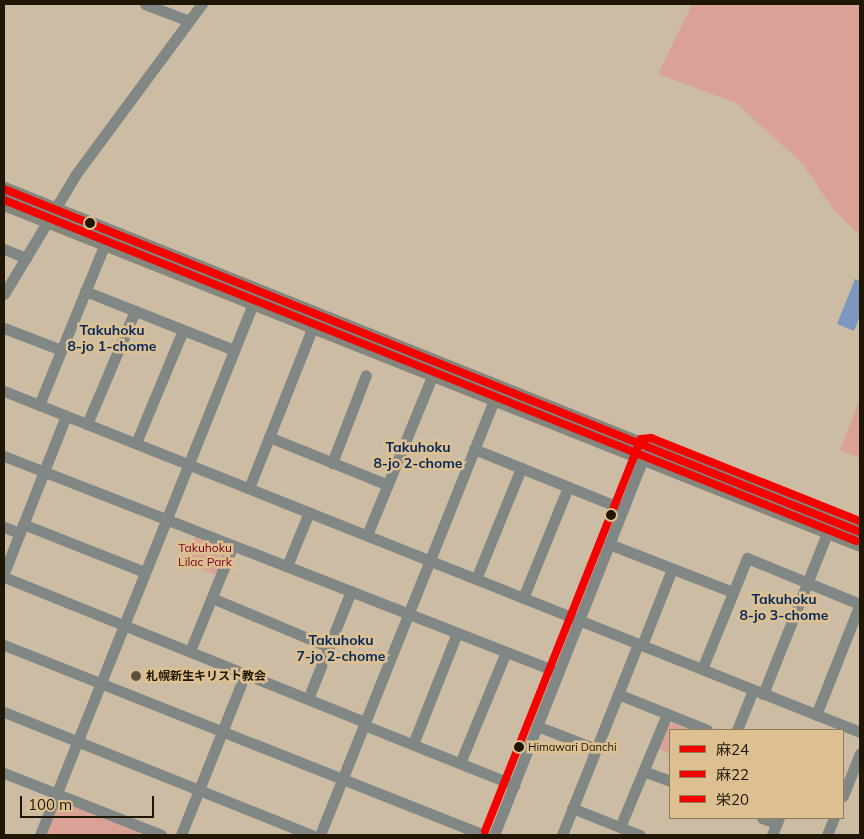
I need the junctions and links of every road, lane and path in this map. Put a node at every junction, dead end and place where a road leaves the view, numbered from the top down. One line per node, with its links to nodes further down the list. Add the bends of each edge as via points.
1 (145, 4): 3 (street)
2 (202, 4): 3 (street)
3 (189, 21): 6 (street, via 76,174)
4 (4, 189): 6 (main road)
5 (4, 203): 6 (main road)
6 (51, 215): 7 (main road); 9 (street); 12 (main road)
7 (105, 243): 10 (street); 12 (main road)
8 (4, 249): 9 (street)
9 (26, 258): 11 (street)
10 (85, 291): 13 (street); 17 (street)
11 (4, 294)
12 (255, 297): 14 (main road); 18 (street); 22 (main road)
13 (135, 311): 16 (street); 25 (street)
14 (313, 326): 19 (main road); 26 (street)
15 (4, 328): 17 (street)
16 (183, 330): 18 (street); 27 (street)
17 (62, 350): 23 (street)
18 (234, 350): 32 (street)
19 (434, 374): 22 (main road); 35 (street)
20 (366, 375): 31 (street)
21 (4, 391): 23 (street)
22 (497, 393): 28 (street); 29 (main road)
23 (39, 405): 24 (street)
24 (66, 416): 25 (street); 34 (street)
25 (88, 424): 27 (street)
26 (269, 437): 31 (street); 37 (street)
27 (136, 444): 32 (street)
28 (474, 449): 33 (street); 49 (street)
29 (645, 452): 38 (street); 43 (main road); 44 (main road)
30 (4, 456): 34 (street)
31 (332, 462): 35 (street)
32 (188, 464): 37 (street); 40 (street)
33 (521, 468): 36 (street); 54 (street)
34 (44, 472): 40 (street); 42 (street)
35 (388, 485): 45 (street)
36 (568, 487): 38 (street); 59 (street)
37 (248, 488): 39 (street)
38 (622, 509): 46 (street)
39 (309, 512): 45 (street); 50 (street)
40 (166, 519): 48 (street); 52 (street)
41 (4, 527): 42 (street)
42 (21, 529): 52 (street); 53 (street)
43 (828, 531): 47 (main road); 55 (street)
44 (860, 532)
45 (367, 536): 49 (street)
46 (609, 544): 51 (street); 62 (street)
47 (860, 544)
48 (233, 545): 50 (street); 58 (street)
49 (429, 560): 54 (street); 61 (street)
50 (287, 566): 56 (street)
51 (672, 568): 57 (street); 65 (street)
52 (145, 572): 63 (street)
53 (4, 575): 63 (street)
54 (476, 579): 59 (street)
55 (807, 583): 57 (street, via 747,558); 60 (street); 74 (street)
56 (351, 592): 61 (street); 67 (street)
57 (733, 592): 70 (street)
58 (212, 598): 67 (street); 68 (street)
59 (523, 598): 62 (street)
60 (860, 604): 79 (street)
61 (408, 614): 64 (street); 80 (street)
62 (579, 620): 65 (street); 71 (street)
63 (124, 624): 68 (street); 73 (street)
64 (457, 633): 69 (street); 87 (street)
65 (640, 644): 70 (street); 75 (street)
66 (4, 645): 73 (street)
67 (329, 647): 76 (street)
68 (190, 651): 72 (street)
69 (506, 652): 71 (street); 90 (street)
70 (702, 669): 74 (street)
71 (558, 672): 81 (street)
72 (245, 674): 76 (street); 84 (street)
73 (102, 683): 84 (street); 86 (street)
74 (758, 692): 79 (street); 83 (street)
75 (618, 694): 78 (street); 88 (street)
76 (308, 699): 80 (street)
77 (4, 712): 86 (street)
78 (666, 714): 82 (street); 91 (street)
79 (816, 715): 85 (street)
80 (365, 723): 87 (street); 93 (street)
81 (537, 726): 88 (street); 95 (street)
82 (704, 729)
83 (738, 729)
84 (223, 732): 93 (street); 97 (street)
85 (860, 732)
86 (77, 742): 97 (street); 98 (street)
87 (412, 744): 90 (street)
88 (596, 749): 99 (street)
89 (860, 753): 96 (street)
90 (460, 763): 95 (street)
91 (643, 771): 94 (street); 102 (street)
92 (4, 773): 98 (street)
93 (343, 779): 106 (street); 107 (street)
94 (669, 782)
95 (514, 785): 108 (street)
96 (844, 789)
97 (199, 790): 105 (street); 106 (street)
98 (56, 794): 103 (street); 104 (street)
99 (572, 808): 102 (street); 109 (street)
100 (834, 819): 112 (street)
101 (778, 821): 111 (street)
102 (620, 827): 110 (street)
103 (40, 835)
104 (161, 835)
105 (181, 835)
106 (319, 835)
107 (484, 835)
108 (494, 835)
109 (562, 835)
110 (640, 835)
111 (772, 835)
112 (827, 835)

